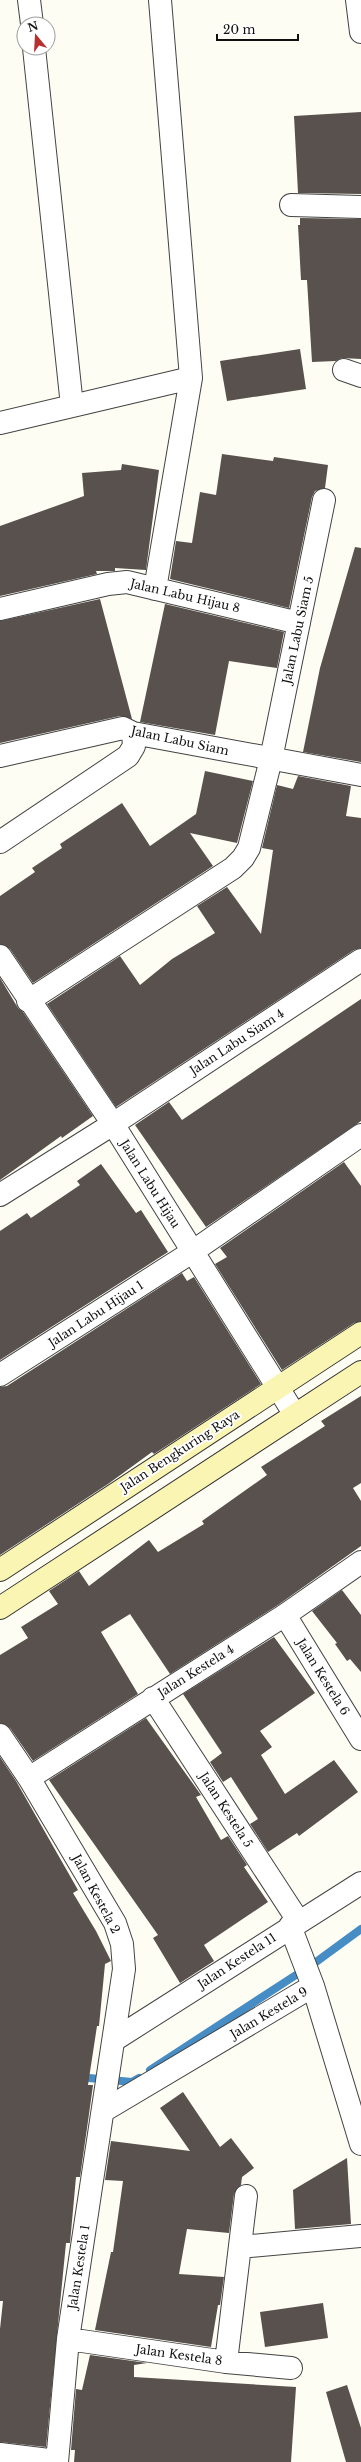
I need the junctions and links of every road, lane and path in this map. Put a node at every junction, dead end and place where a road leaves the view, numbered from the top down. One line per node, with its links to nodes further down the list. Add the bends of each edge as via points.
1 (29, 0): 4 (street)
2 (160, 0): 9 (street)
3 (357, 0): 5 (street)
4 (31, 16)
5 (361, 32)
6 (35, 56): 10 (street)
7 (291, 205): 8 (street)
8 (361, 207)
9 (191, 378): 10 (street); 13 (street)
10 (72, 406): 11 (street)
11 (0, 423)
12 (324, 500): 15 (street, Jalan Labu Siam 5)
13 (155, 589): 14 (street, Jalan Labu Hijau 8, via 120,582); 15 (street, Jalan Labu Hijau 8)
14 (0, 609)
15 (299, 623): 18 (street, Jalan Labu Siam 5)
16 (133, 733): 17 (street, Jalan Labu Siam, via 123,728 112,729); 18 (street, Jalan Labu Siam); 20 (street, via 134,746 128,756)
17 (0, 756)
18 (270, 759): 19 (street, Jalan Labu Siam); 23 (street, Jalan Labu Siam 5, via 248,848 233,868)
19 (361, 775)
20 (0, 842)
21 (0, 956): 23 (street, Jalan Labu Hijau)
22 (361, 960): 24 (street, Jalan Labu Siam 4)
23 (28, 1000): 24 (street, Jalan Labu Hijau)
24 (113, 1124): 26 (street, Jalan Labu Siam 4); 27 (street, Jalan Labu Hijau)
25 (361, 1135): 27 (street, Jalan Labu Hijau 1)
26 (0, 1195)
27 (192, 1252): 30 (street, Jalan Labu Hijau 1); 31 (street, Jalan Labu Hijau)
28 (361, 1334): 31 (street, Jalan Bengkuring Raya)
29 (361, 1372): 32 (street)
30 (0, 1375)
31 (278, 1387): 32 (street, Jalan Labu Hijau); 34 (street, Jalan Bengkuring Raya)
32 (295, 1415): 35 (street)
33 (361, 1562): 36 (street, Jalan Kestela 4)
34 (0, 1570)
35 (0, 1608)
36 (285, 1615): 37 (street, Jalan Kestela 4); 39 (street, Jalan Kestela 6)
37 (153, 1698): 40 (street, Jalan Kestela 4); 42 (street, Jalan Kestela 5)
38 (0, 1735): 40 (street, Jalan Kestela 2)
39 (361, 1739)
40 (29, 1778): 44 (street, Jalan Kestela 2, via 101,1898 115,1923 122,1944 124,1969)
41 (361, 1883): 42 (street, Jalan Kestela 11)
42 (295, 1928): 43 (street, Jalan Kestela 5); 44 (street, Jalan Kestela 11)
43 (311, 1980): 46 (street, Jalan Kestela 9); 47 (street, Jalan Kestela 9)
44 (114, 2040): 45 (street, Jalan Kestela 2)
45 (107, 2078): 46 (street, Jalan Kestela 1)
46 (103, 2111): 51 (street, Jalan Kestela 1)
47 (361, 2144)
48 (246, 2196): 50 (street)
49 (361, 2236): 50 (street)
50 (240, 2247): 52 (street)
51 (68, 2339): 52 (street, Jalan Kestela 8); 55 (street, Jalan Kestela 1)
52 (226, 2362): 53 (street, Jalan Kestela 8)
53 (291, 2368)
54 (0, 2454): 55 (street)
55 (57, 2462)

